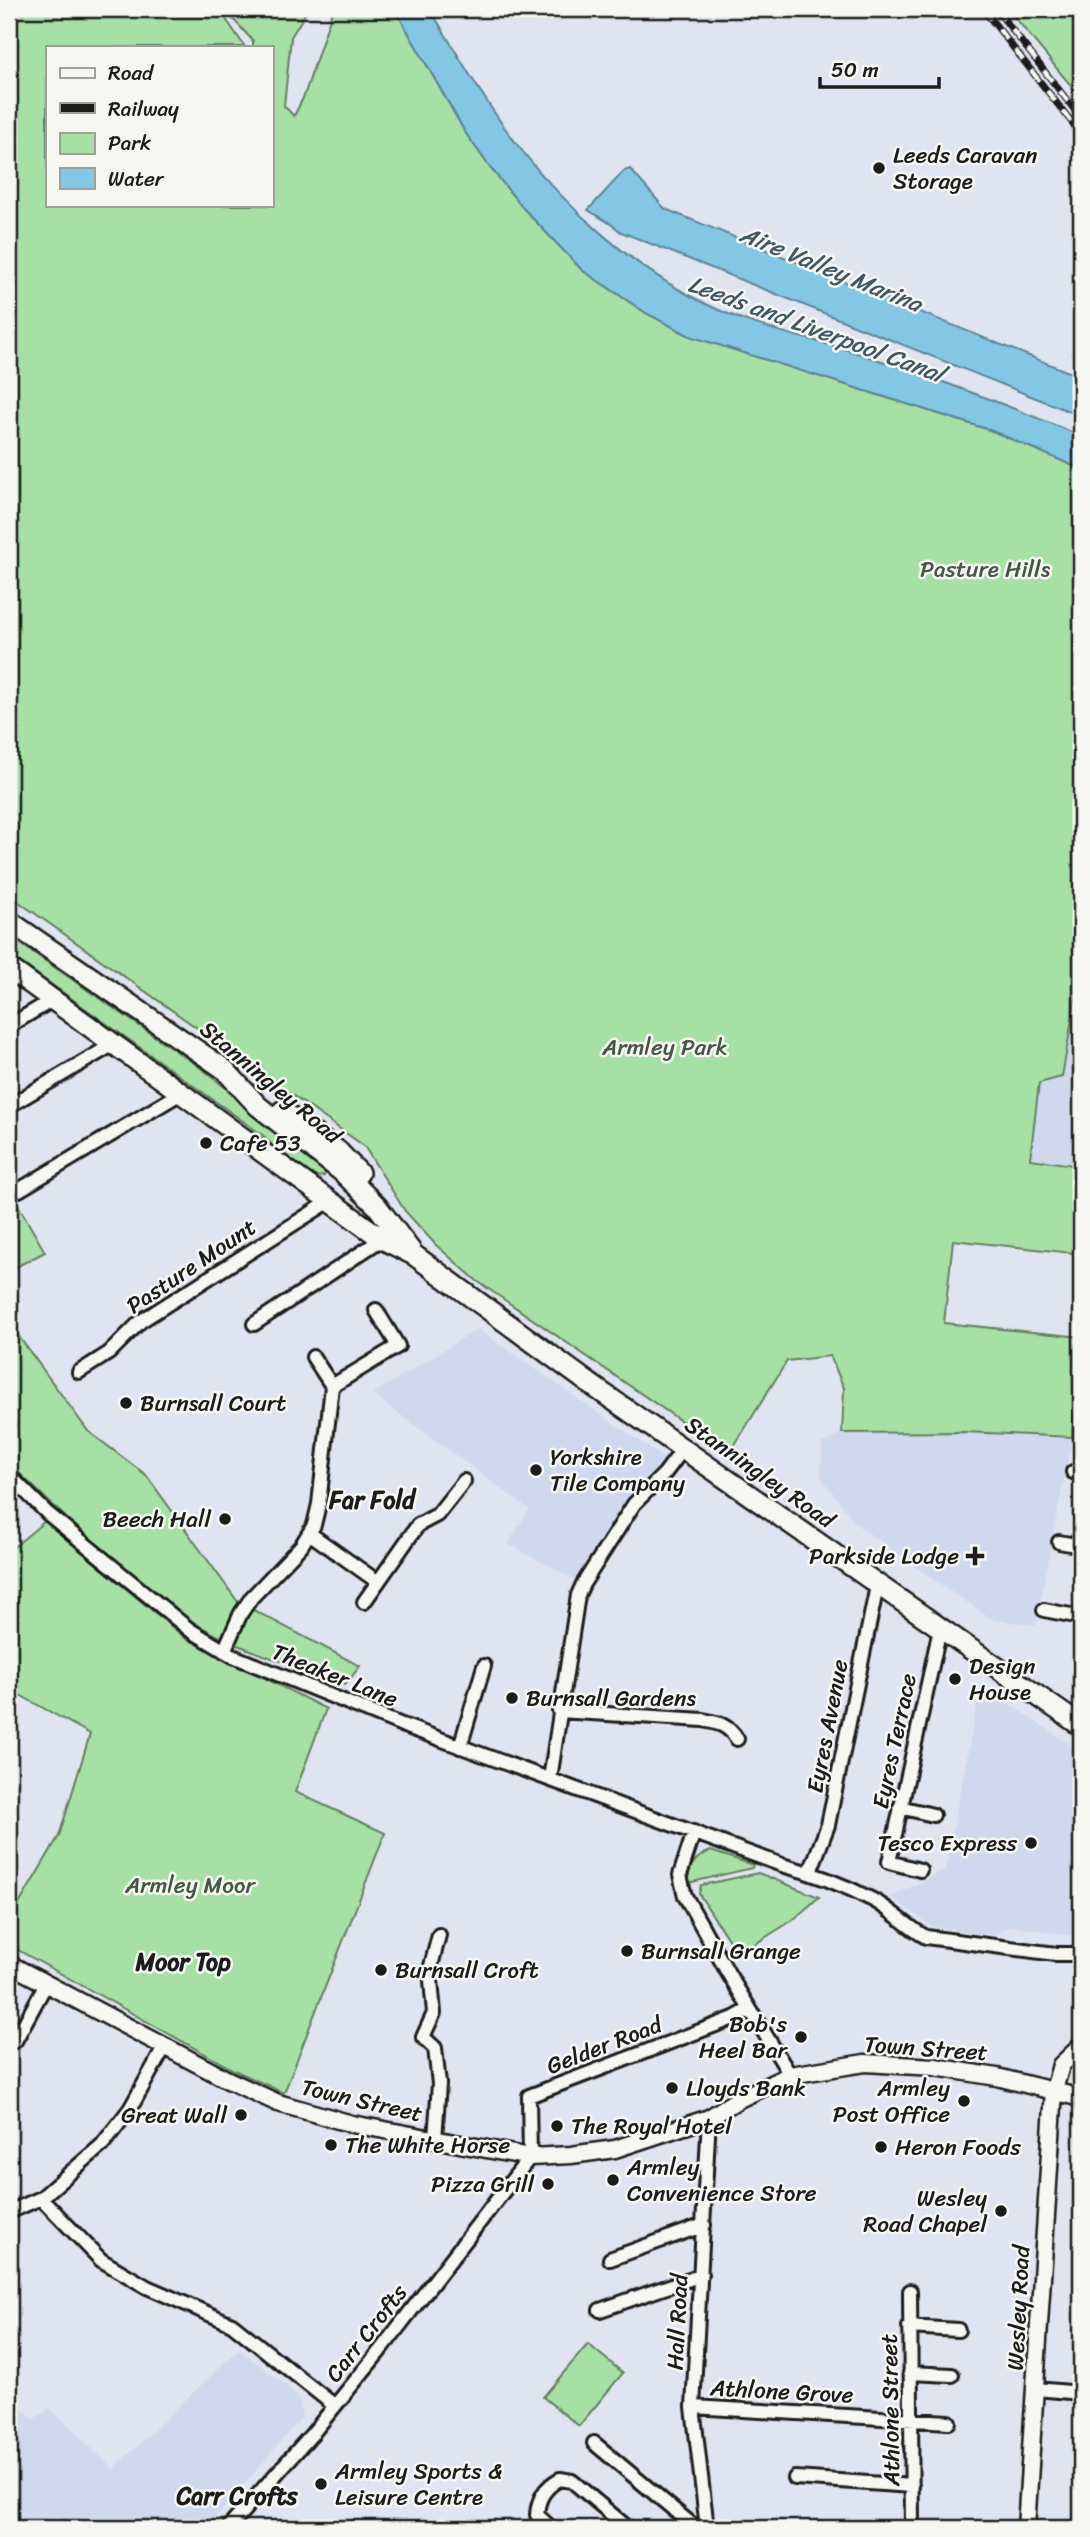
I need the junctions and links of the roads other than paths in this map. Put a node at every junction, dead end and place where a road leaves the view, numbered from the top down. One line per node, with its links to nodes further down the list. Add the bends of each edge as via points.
1 (9, 921): 11 (main road, Stanningley Road, via 224,1069 258,1106 341,1171 377,1206)
2 (9, 968): 3 (main road, Stanningley Road)
3 (54, 999): 4 (street); 5 (main road, Stanningley Road)
4 (9, 1026)
5 (112, 1045): 6 (main road, Stanningley Road); 7 (street)
6 (181, 1093): 8 (street); 9 (main road, Stanningley Road)
7 (9, 1106)
8 (19, 1190)
9 (330, 1201): 10 (main road, Stanningley Road); 15 (street, Pasture Mount, via 141,1321 109,1353)
10 (382, 1239): 11 (main road, Stanningley Road); 13 (street)
11 (414, 1255): 17 (main road, Stanningley Road)
12 (376, 1310): 16 (street, via 398,1346)
13 (254, 1324)
14 (313, 1357): 16 (street)
15 (79, 1372)
16 (332, 1386): 20 (street, via 319,1504)
17 (683, 1448): 24 (main road, Stanningley Road); 31 (street, via 634,1504 583,1584 575,1606)
18 (9, 1475): 29 (street, Theaker Lane, via 47,1513 190,1630)
19 (464, 1481): 23 (street, via 437,1515 418,1525)
20 (309, 1533): 23 (street); 29 (street, via 252,1597)
21 (1059, 1542): 22 (street)
22 (1081, 1546)
23 (378, 1583): 25 (street)
24 (877, 1586): 28 (main road, Stanningley Road); 40 (street, Eyres Avenue, via 828,1825)
25 (364, 1602)
26 (1044, 1610): 27 (street)
27 (1081, 1617)
28 (940, 1629): 32 (main road, Stanningley Road); 36 (street, Eyres Terrace)
29 (225, 1651): 34 (street, Theaker Lane)
30 (484, 1666): 34 (street)
31 (559, 1711): 33 (street, via 703,1720 720,1723); 35 (street)
32 (1081, 1726)
33 (737, 1739)
34 (460, 1747): 35 (street, Theaker Lane)
35 (550, 1779): 38 (street, Theaker Lane)
36 (900, 1807): 37 (street); 39 (street, Eyres Terrace, via 889,1862)
37 (933, 1815)
38 (694, 1832): 40 (street, Theaker Lane); 45 (street, via 680,1875 685,1896)
39 (920, 1870)
40 (810, 1872): 42 (street, Theaker Lane, via 875,1901 926,1937)
41 (439, 1935): 53 (street, via 430,1970 434,2013 423,2037 435,2048 439,2084)
42 (1081, 1954)
43 (9, 1964): 44 (street, Town Street)
44 (46, 1984): 46 (street); 47 (street, Town Street)
45 (750, 2009): 49 (street); 54 (street, Gelder Road, via 528,2096)
46 (15, 2041)
47 (165, 2046): 53 (street, Town Street, via 278,2103 352,2124); 55 (street, via 130,2109 102,2145)
48 (1081, 2046): 50 (street, via 1061,2065)
49 (790, 2075): 50 (street, Town Street, via 865,2063 935,2067); 52 (street, Town Street)
50 (1054, 2090): 51 (street, Town Street); 66 (street, Wesley Road)
51 (1081, 2098)
52 (709, 2118): 54 (street, Town Street, via 615,2149); 57 (street, Hall Road)
53 (435, 2139): 54 (street, Town Street)
54 (530, 2157): 68 (street, Carr Crofts)
55 (41, 2198): 56 (street); 68 (street, via 101,2260 147,2287 232,2324)
56 (9, 2212)
57 (704, 2225): 58 (street); 59 (street, Hall Road)
58 (610, 2259)
59 (701, 2275): 61 (street); 69 (street, Hall Road)
60 (910, 2291): 62 (street, Athlone Street)
61 (600, 2310)
62 (909, 2327): 63 (street); 64 (street, Athlone Street)
63 (958, 2330)
64 (910, 2372): 65 (street); 70 (street, Athlone Street)
65 (952, 2375)
66 (1036, 2389): 67 (street); 81 (street, Wesley Road)
67 (1081, 2393)
68 (335, 2406): 75 (street, Carr Crofts)
69 (693, 2407): 70 (street, Athlone Grove); 79 (street, Hall Road)
70 (911, 2420): 71 (street, Athlone Grove); 74 (street, Athlone Street)
71 (949, 2422)
72 (594, 2443): 78 (street)
73 (795, 2478): 74 (street)
74 (912, 2486): 80 (street, Athlone Street)
75 (228, 2528)
76 (551, 2528): 77 (street, via 537,2515 538,2504 544,2491 560,2479 572,2481)
77 (628, 2528)
78 (696, 2528)
79 (707, 2528)
80 (912, 2528)
81 (1026, 2528)

